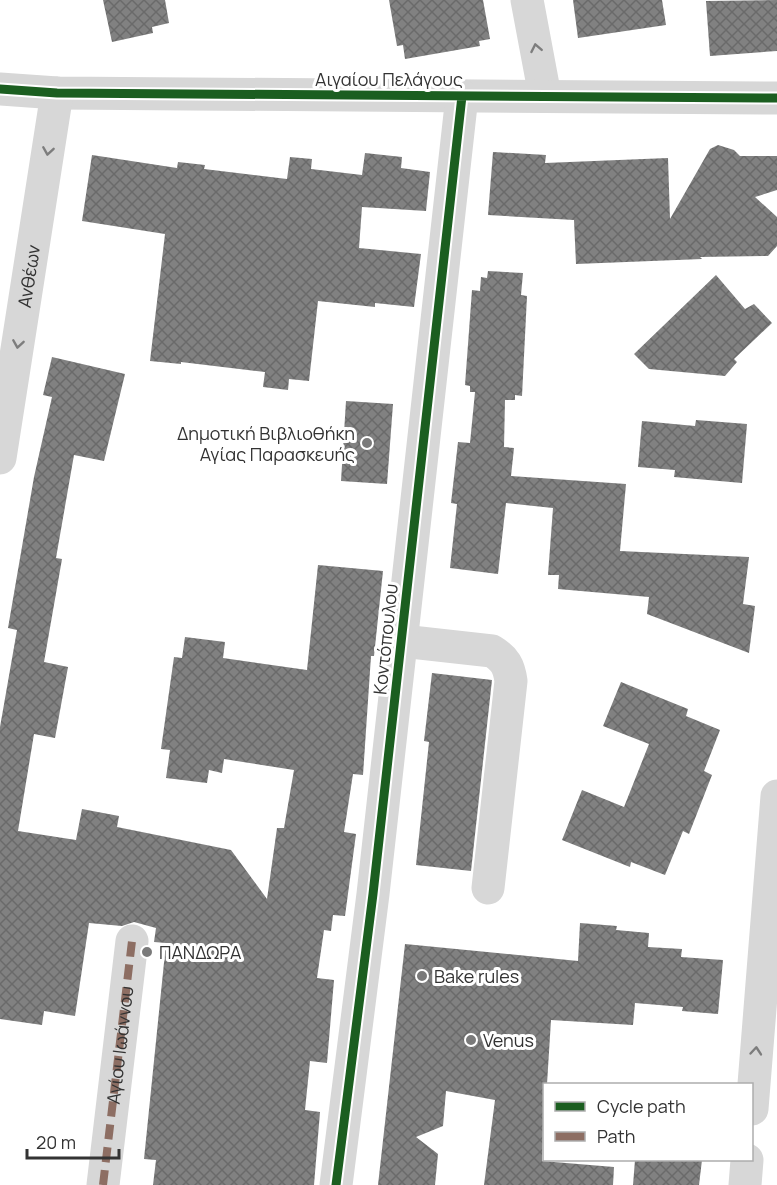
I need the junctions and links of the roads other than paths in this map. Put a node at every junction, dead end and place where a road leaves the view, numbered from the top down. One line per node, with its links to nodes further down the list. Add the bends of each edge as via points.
1 (527, 0): 5 (street, one-way to 1)
2 (0, 88): 3 (street, Αιγαίου Πελάγους)
3 (57, 93): 4 (street, Αιγαίου Πελάγους); 7 (street, Ανθέων, one-way to 7)
4 (462, 96): 5 (street, Αιγαίου Πελάγους); 8 (street, Κοντόπουλου)
5 (545, 96): 6 (street, Αιγαίου Πελάγους)
6 (777, 98)
7 (0, 458)
8 (402, 641): 10 (street, via 492,651 503,657 509,668 511,681); 15 (street, Κοντόπουλου)
9 (777, 796): 12 (street, one-way to 9)
10 (488, 888)
11 (132, 941): 14 (street, Αγίου Ιωάννου)
12 (753, 1096)
13 (747, 1161): 16 (street)
14 (104, 1185)
15 (336, 1185)
16 (745, 1185)

